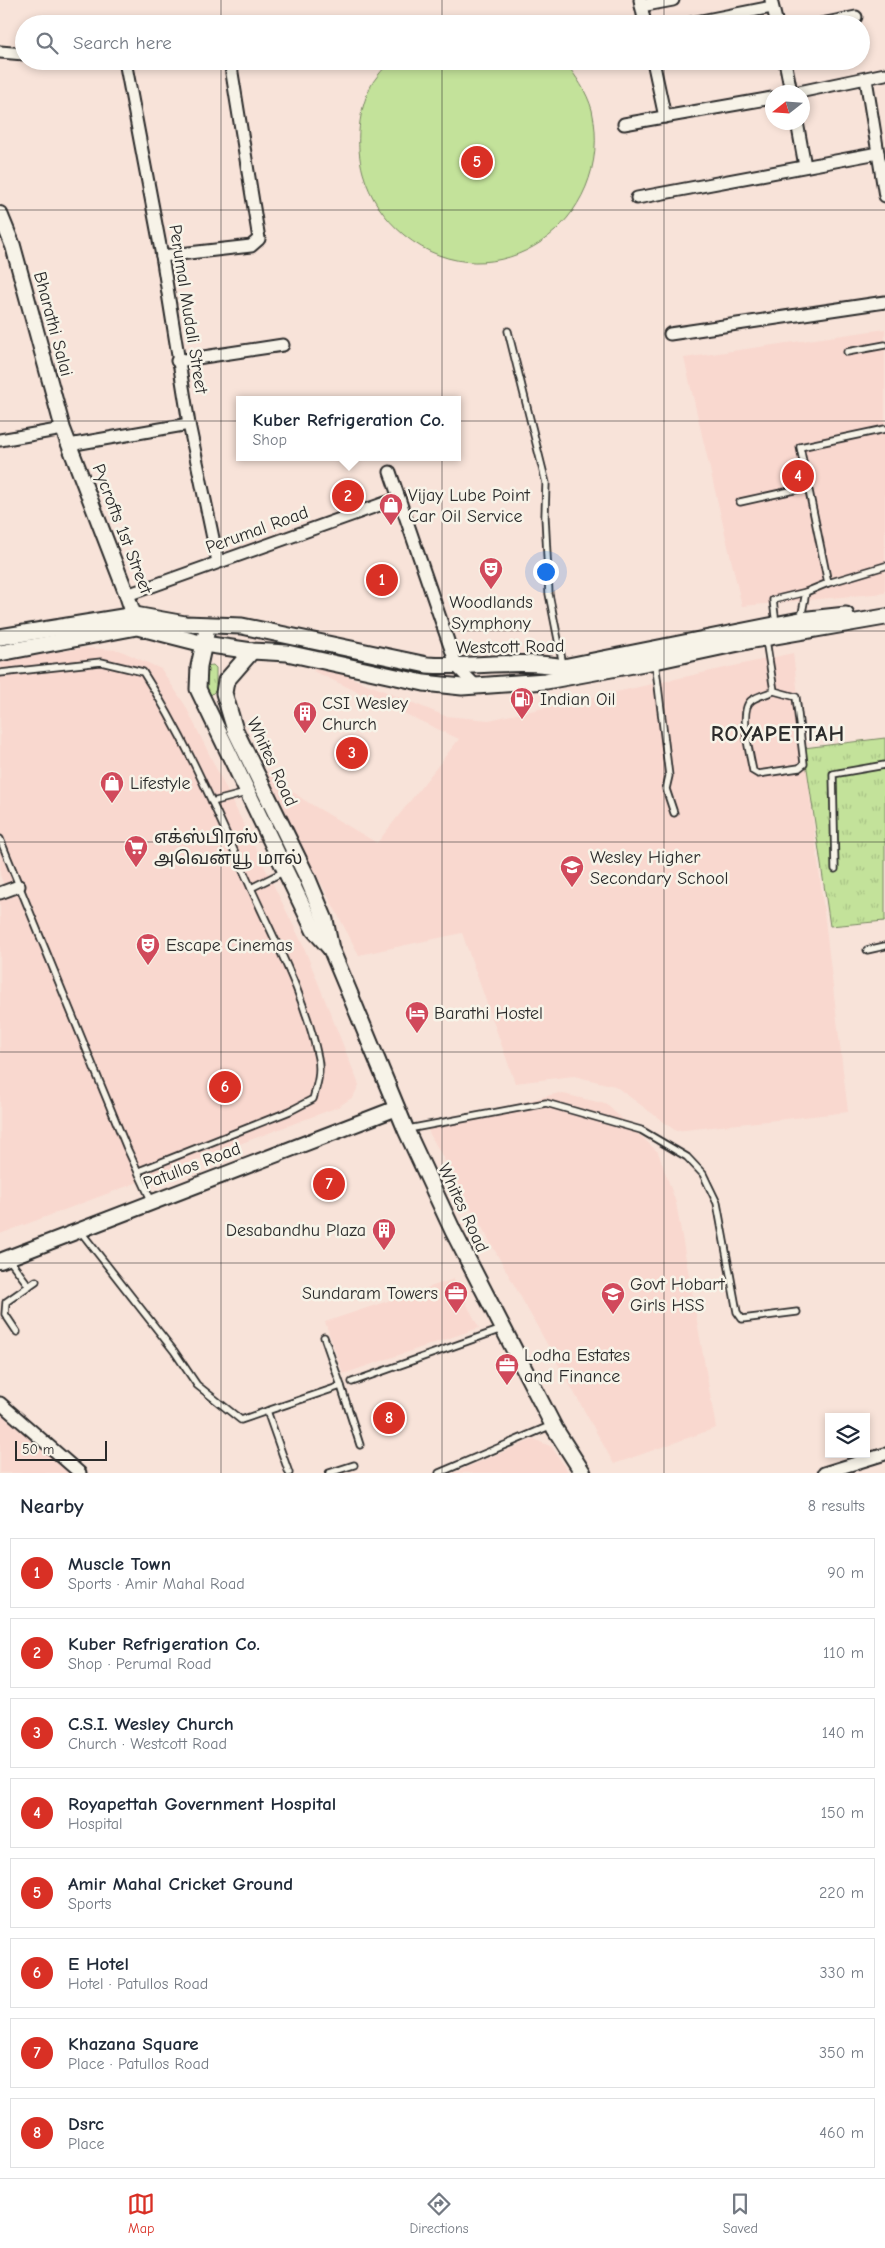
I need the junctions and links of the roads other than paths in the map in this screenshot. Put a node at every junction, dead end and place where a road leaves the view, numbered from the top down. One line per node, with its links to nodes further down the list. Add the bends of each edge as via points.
1 (672, 0): 2 (street)
2 (640, 3)
3 (772, 3): 4 (street)
4 (723, 15)
5 (0, 52): 6 (street)
6 (15, 53)
7 (127, 70): 25 (street, Perumal Mudali Street)
8 (231, 70): 25 (street, via 259,238 251,246)
9 (655, 70): 16 (street)
10 (787, 70): 13 (street)
11 (885, 74): 12 (street)
12 (866, 79): 14 (street); 19 (street)
13 (790, 85)
14 (810, 90)
15 (765, 99): 16 (street)
16 (665, 117): 17 (street)
17 (624, 124)
18 (798, 130): 20 (street)
19 (878, 153): 20 (street); 21 (street)
20 (805, 166): 23 (street)
21 (883, 179): 22 (street)
22 (885, 196)
23 (637, 198)
24 (0, 214): 34 (street, Bharathi Salai, via 13,246)
25 (162, 256): 32 (street, Perumal Mudali Street)
26 (885, 302): 28 (street)
27 (508, 331): 60 (lane, via 546,483 549,594)
28 (670, 334)
29 (283, 345): 32 (street)
30 (885, 345): 31 (lane)
31 (847, 352)
32 (177, 361): 33 (street, Perumal Mudali Street)
33 (189, 424): 37 (street); 42 (street, Perumal Mudali Street)
34 (62, 429): 36 (street); 37 (street, Bharathi Salai)
35 (885, 429): 39 (lane, via 800,447)
36 (0, 440)
37 (69, 445): 46 (street, Pycrofts 1st Street)
38 (390, 472): 40 (street)
39 (808, 487): 41 (lane); 44 (lane)
40 (399, 498): 42 (street, Perumal Road); 59 (street)
41 (740, 502)
42 (218, 562): 46 (street, Perumal Road)
43 (885, 566): 44 (lane)
44 (828, 583): 45 (lane)
45 (806, 592): 49 (lane); 52 (lane, via 773,600)
46 (127, 595): 50 (street, Pycrofts 1st Street)
47 (885, 610): 49 (main road, Westcott Road)
48 (885, 617): 54 (main road, Westcott Road)
49 (800, 620): 52 (main road, Westcott Road)
50 (136, 621): 51 (main road, Westcott Road); 53 (main road); 55 (main road, Westcott Road); 57 (main road)
51 (207, 624): 55 (main road); 59 (main road, Westcott Road, via 242,626 427,665)
52 (776, 625): 60 (main road, Westcott Road)
53 (0, 637)
54 (766, 638): 58 (main road, Westcott Road); 63 (lane)
55 (204, 644): 56 (main road, Westcott Road); 65 (main road, Whites Road, via 198,689)
56 (252, 651): 62 (main road, Westcott Road, via 287,653 424,683); 75 (main road, Whites Road, via 226,681 227,707 235,730 307,877 325,920)
57 (0, 653)
58 (655, 662): 62 (main road, Westcott Road, via 546,681); 67 (lane, via 669,776 666,789)
59 (457, 667): 60 (main road, Westcott Road, via 543,663); 62 (street)
60 (563, 667)
61 (0, 673): 66 (lane, via 101,662 143,672 169,712)
62 (476, 686)
63 (774, 691): 63 (lane, via 750,700 745,708 753,771 758,774 800,768 804,764 796,697)
64 (885, 765): 69 (lane, via 833,774)
65 (248, 793): 66 (lane); 70 (main road, Whites Road)
66 (212, 802): 72 (lane)
67 (674, 813)
68 (0, 839): 71 (lane)
69 (835, 869)
70 (285, 870): 72 (lane); 75 (main road, Whites Road, via 314,930)
71 (19, 886): 73 (street); 79 (lane)
72 (251, 888): 79 (lane, via 292,977 309,1026 318,1059 319,1078 313,1099)
73 (0, 894)
74 (885, 946): 76 (lane)
75 (331, 949): 77 (main road, Whites Road)
76 (867, 950)
77 (397, 1108): 78 (main road, Whites Road); 80 (street, Patullos Road)
78 (406, 1130): 87 (lane, via 546,1103 641,1130 687,1157 703,1174 717,1203 737,1312 742,1319); 88 (main road, Whites Road)
79 (139, 1172): 80 (lane)
80 (152, 1202): 81 (street, Patullos Road)
81 (79, 1230): 82 (street, Patullos Road); 94 (lane, via 197,1385 242,1420)
82 (4, 1259): 84 (lane)
83 (36, 1281): 84 (lane)
84 (29, 1286): 86 (lane)
85 (0, 1297): 86 (lane)
86 (6, 1302): 89 (lane, via 6,1314)
87 (797, 1312)
88 (502, 1329): 91 (lane); 95 (main road, Whites Road)
89 (17, 1332)
90 (324, 1337): 92 (lane)
91 (352, 1382)
92 (341, 1386): 94 (lane); 96 (lane)
93 (0, 1403): 99 (street)
94 (267, 1411): 100 (lane)
95 (552, 1424): 102 (lane); 103 (main road, Whites Road)
96 (360, 1445)
97 (885, 1454): 104 (street)
98 (354, 1465): 101 (lane)
99 (80, 1473)
100 (289, 1473)
101 (329, 1473)
102 (439, 1473)
103 (583, 1473)
104 (825, 1473)

